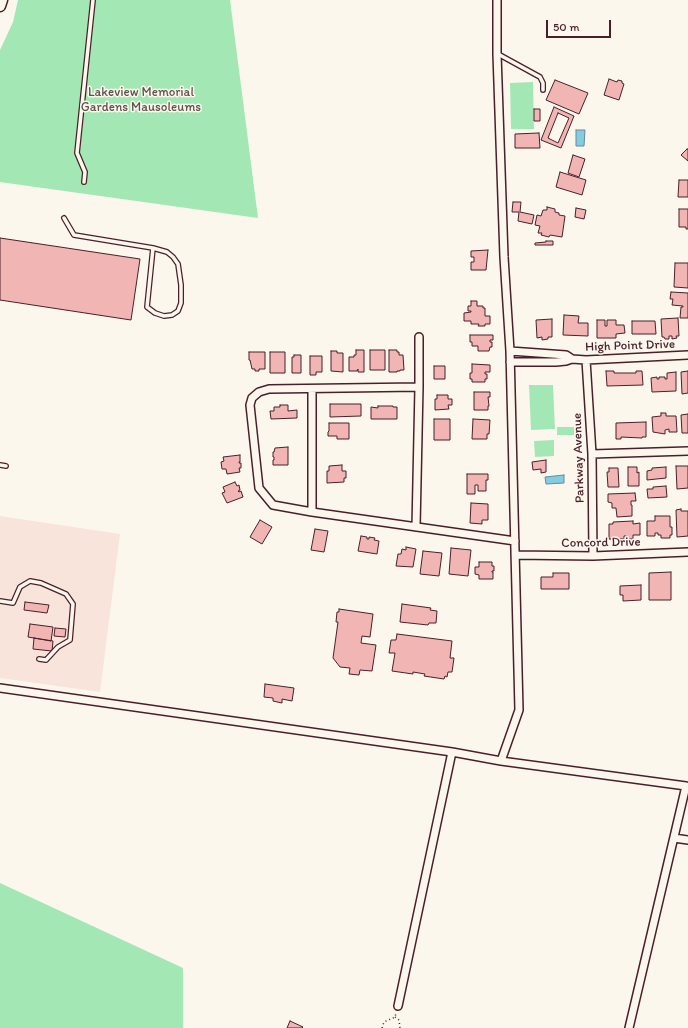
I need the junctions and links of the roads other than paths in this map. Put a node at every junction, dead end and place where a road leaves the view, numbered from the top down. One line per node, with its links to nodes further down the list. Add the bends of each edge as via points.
1 (2, 0): 4 (main road)
2 (93, 0): 7 (lane, via 77,148 85,172)
3 (497, 0): 5 (street)
4 (0, 6)
5 (497, 54): 6 (lane, via 540,77); 11 (street)
6 (543, 90)
7 (84, 182)
8 (64, 218): 9 (lane, via 74,235)
9 (153, 248): 9 (lane, via 167,252 178,264 181,303 178,311 172,315 164,316 147,307)
10 (419, 337): 16 (street)
11 (510, 351): 13 (street, High Point Drive, via 566,355); 15 (street)
12 (688, 355): 14 (street, High Point Drive)
13 (572, 359): 14 (street, High Point Drive); 15 (street, High Point Drive, via 556,362)
14 (586, 360): 19 (street, Parkway Avenue)
15 (510, 362): 24 (street)
16 (419, 388): 17 (street); 23 (street)
17 (312, 389): 22 (street); 22 (street, via 269,389 258,392 250,405 259,488 273,504)
18 (688, 452): 19 (street)
19 (592, 454): 27 (street, Parkway Avenue)
20 (0, 465): 21 (lane)
21 (6, 466)
22 (312, 512): 23 (street)
23 (416, 527): 24 (street)
24 (515, 541): 26 (street)
25 (688, 552): 27 (street, Concord Drive)
26 (515, 555): 27 (street, Concord Drive); 32 (street, via 519,710)
27 (593, 556)
28 (0, 601): 29 (lane, via 13,603 20,586 30,581 66,594 74,604 70,640 58,647 46,660)
29 (39, 659)
30 (0, 688): 31 (street)
31 (452, 752): 32 (street); 35 (street)
32 (500, 761): 33 (street, via 686,786)
33 (674, 838): 34 (street); 36 (street)
34 (688, 840)
35 (398, 1006)
36 (629, 1028)

